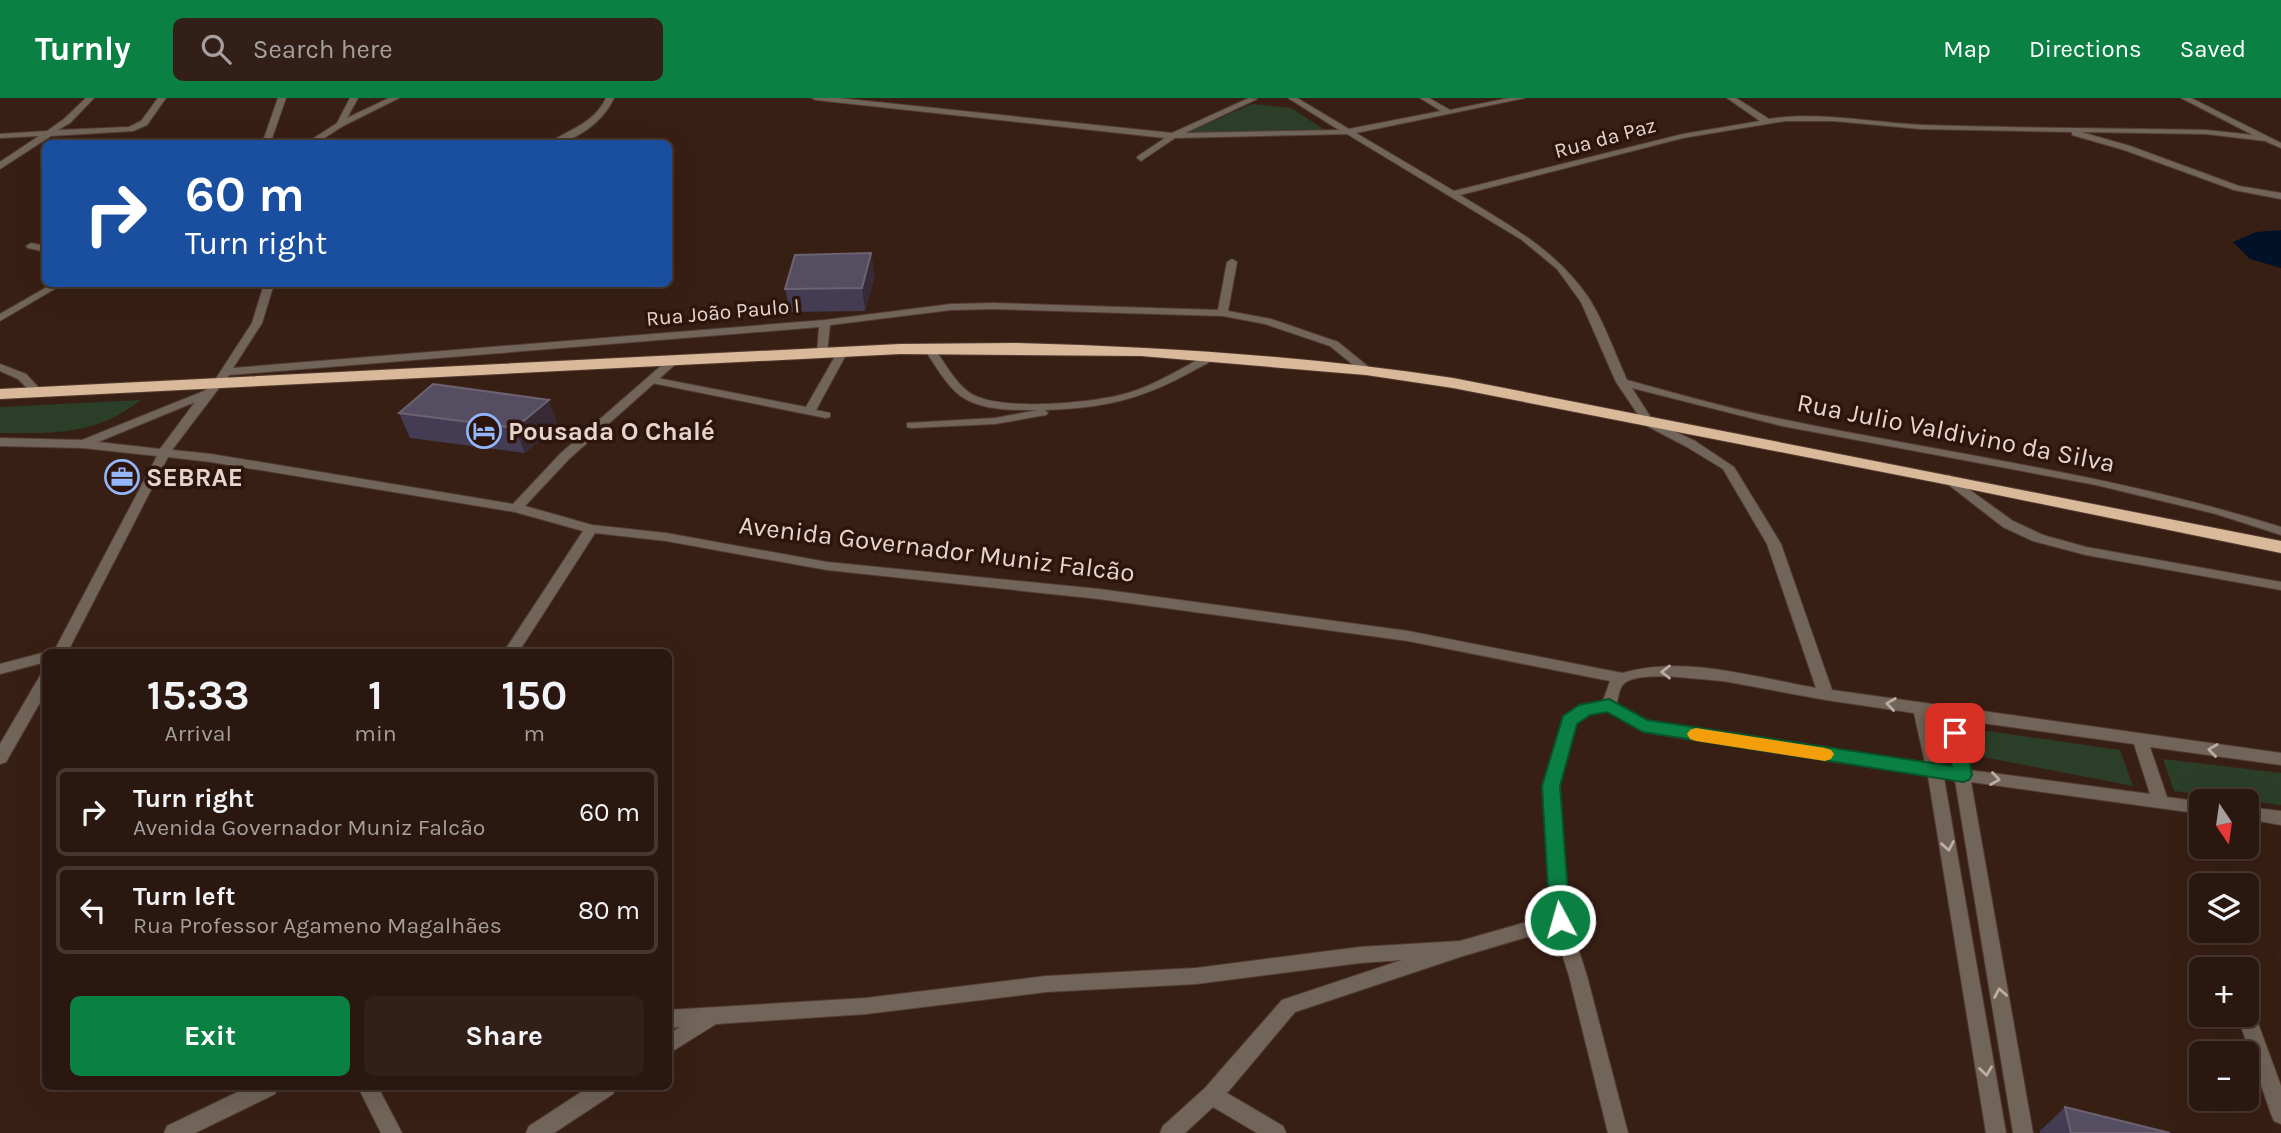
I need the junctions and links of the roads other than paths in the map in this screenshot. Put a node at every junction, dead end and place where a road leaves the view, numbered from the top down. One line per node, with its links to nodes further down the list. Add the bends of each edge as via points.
1 (90, 98): 21 (street)
2 (162, 98): 21 (street, via 144,123 130,129)
3 (282, 98): 25 (street)
4 (354, 98): 18 (street)
5 (395, 98): 18 (street)
6 (610, 98): 27 (street, via 597,119)
7 (816, 98): 23 (street)
8 (1241, 98): 15 (street)
9 (1266, 98): 15 (street)
10 (1292, 98): 20 (street)
11 (1424, 98): 16 (street)
12 (1521, 98): 16 (street)
13 (1731, 98): 17 (street)
14 (2185, 98): 24 (street)
15 (1253, 99): 23 (street)
16 (1448, 112): 20 (street)
17 (1766, 121): 19 (street, Rua da Paz); 31 (street, Rua da Paz, via 1683,136)
18 (340, 124): 26 (street)
19 (2055, 128): 24 (street, via 2206,132); 32 (street, via 2127,148 2237,188)
20 (1347, 132): 23 (street); 31 (street)
21 (48, 134): 22 (street); 30 (street)
22 (0, 136)
23 (1173, 136): 29 (street)
24 (2266, 139): 28 (street)
25 (267, 140)
26 (315, 140)
27 (558, 140)
28 (2281, 146)
29 (1141, 158)
30 (0, 166)
31 (1454, 194): 49 (street, via 1525,238 1560,267 1586,302)
32 (2281, 195)
33 (32, 246): 34 (street)
34 (42, 248)
35 (1232, 262): 38 (street)
36 (53, 287): 39 (street)
37 (268, 287): 50 (street, via 257,323)
38 (1223, 313): 40 (street, Rua João Paulo I, via 951,307); 47 (street, Rua João Paulo I, via 1267,321 1335,344)
39 (0, 318)
40 (825, 323): 43 (street); 50 (street, Rua João Paulo I)
41 (929, 349): 42 (highway); 44 (highway); 53 (street, via 967,396 993,405)
42 (842, 352): 43 (highway); 54 (street)
43 (822, 353): 45 (highway)
44 (1214, 355): 47 (highway); 53 (street, via 1133,395)
45 (674, 360): 48 (street); 50 (highway)
46 (0, 368): 51 (street, via 18,372)
47 (1366, 370): 56 (highway)
48 (652, 380): 54 (street); 62 (street, via 565,456)
49 (1622, 382): 56 (street); 64 (street, Rua Julio Valdivino da Silva, via 1783,423 2101,482)
50 (217, 383): 51 (highway); 59 (street, Rua João Paulo I); 60 (street)
51 (38, 393): 52 (highway)
52 (0, 394)
53 (1097, 404): 57 (street, via 995,421)
54 (809, 412): 55 (street)
55 (826, 415)
56 (1650, 423): 61 (highway); 73 (street, via 1728,467 1774,544)
57 (911, 425)
58 (0, 442): 59 (street, Avenida Governador Muniz Falcão)
59 (83, 444): 60 (street, Avenida Governador Muniz Falcão)
60 (165, 452): 62 (street, Avenida Governador Muniz Falcão); 67 (street)
61 (1949, 479): 65 (highway); 66 (street, via 2008,524 2038,538)
62 (516, 508): 63 (street, Avenida Governador Muniz Falcão)
63 (592, 529): 68 (street); 72 (street, Avenida Governador Muniz Falcão, via 666,537 827,566 1099,594 1408,636)
64 (2281, 531)
65 (2281, 547)
66 (2281, 586)
67 (62, 649)
68 (513, 649)
69 (42, 658): 70 (street)
70 (0, 669)
71 (42, 685): 77 (street)
72 (1614, 691): 73 (street, one-way to 72, via 1695,673 1644,672); 79 (street, Avenida Governador Muniz Falcão, via 1643,726); 85 (street, via 1569,720 1551,786)
73 (1826, 695): 74 (street, one-way to 73)
74 (1920, 708): 75 (street); 79 (street)
75 (1951, 712): 76 (street); 80 (street)
76 (2140, 739): 78 (street, one-way to 76); 81 (street)
77 (0, 758)
78 (2281, 759)
79 (1935, 771): 80 (street, Avenida Governador Muniz Falcão); 102 (street, one-way to 102)
80 (1963, 775): 81 (street, Avenida Governador Muniz Falcão, one-way to 81); 103 (street, one-way to 80)
81 (2161, 803): 82 (street, Avenida Governador Muniz Falcão)
82 (2189, 806)
83 (2259, 815): 84 (street)
84 (2281, 818)
85 (1560, 920): 86 (street); 101 (street)
86 (1460, 949): 87 (street); 94 (street, via 1289,1006)
87 (712, 1017): 88 (street); 90 (street)
88 (672, 1019)
89 (2250, 1027): 95 (street)
90 (672, 1042)
91 (262, 1090): 96 (street)
92 (370, 1090): 97 (street)
93 (601, 1090): 98 (street)
94 (1212, 1096): 99 (street); 100 (street)
95 (2281, 1114)
96 (174, 1133)
97 (392, 1133)
98 (536, 1133)
99 (1170, 1133)
100 (1276, 1133)
101 (1618, 1133)
102 (1996, 1133)
103 (2023, 1133)

